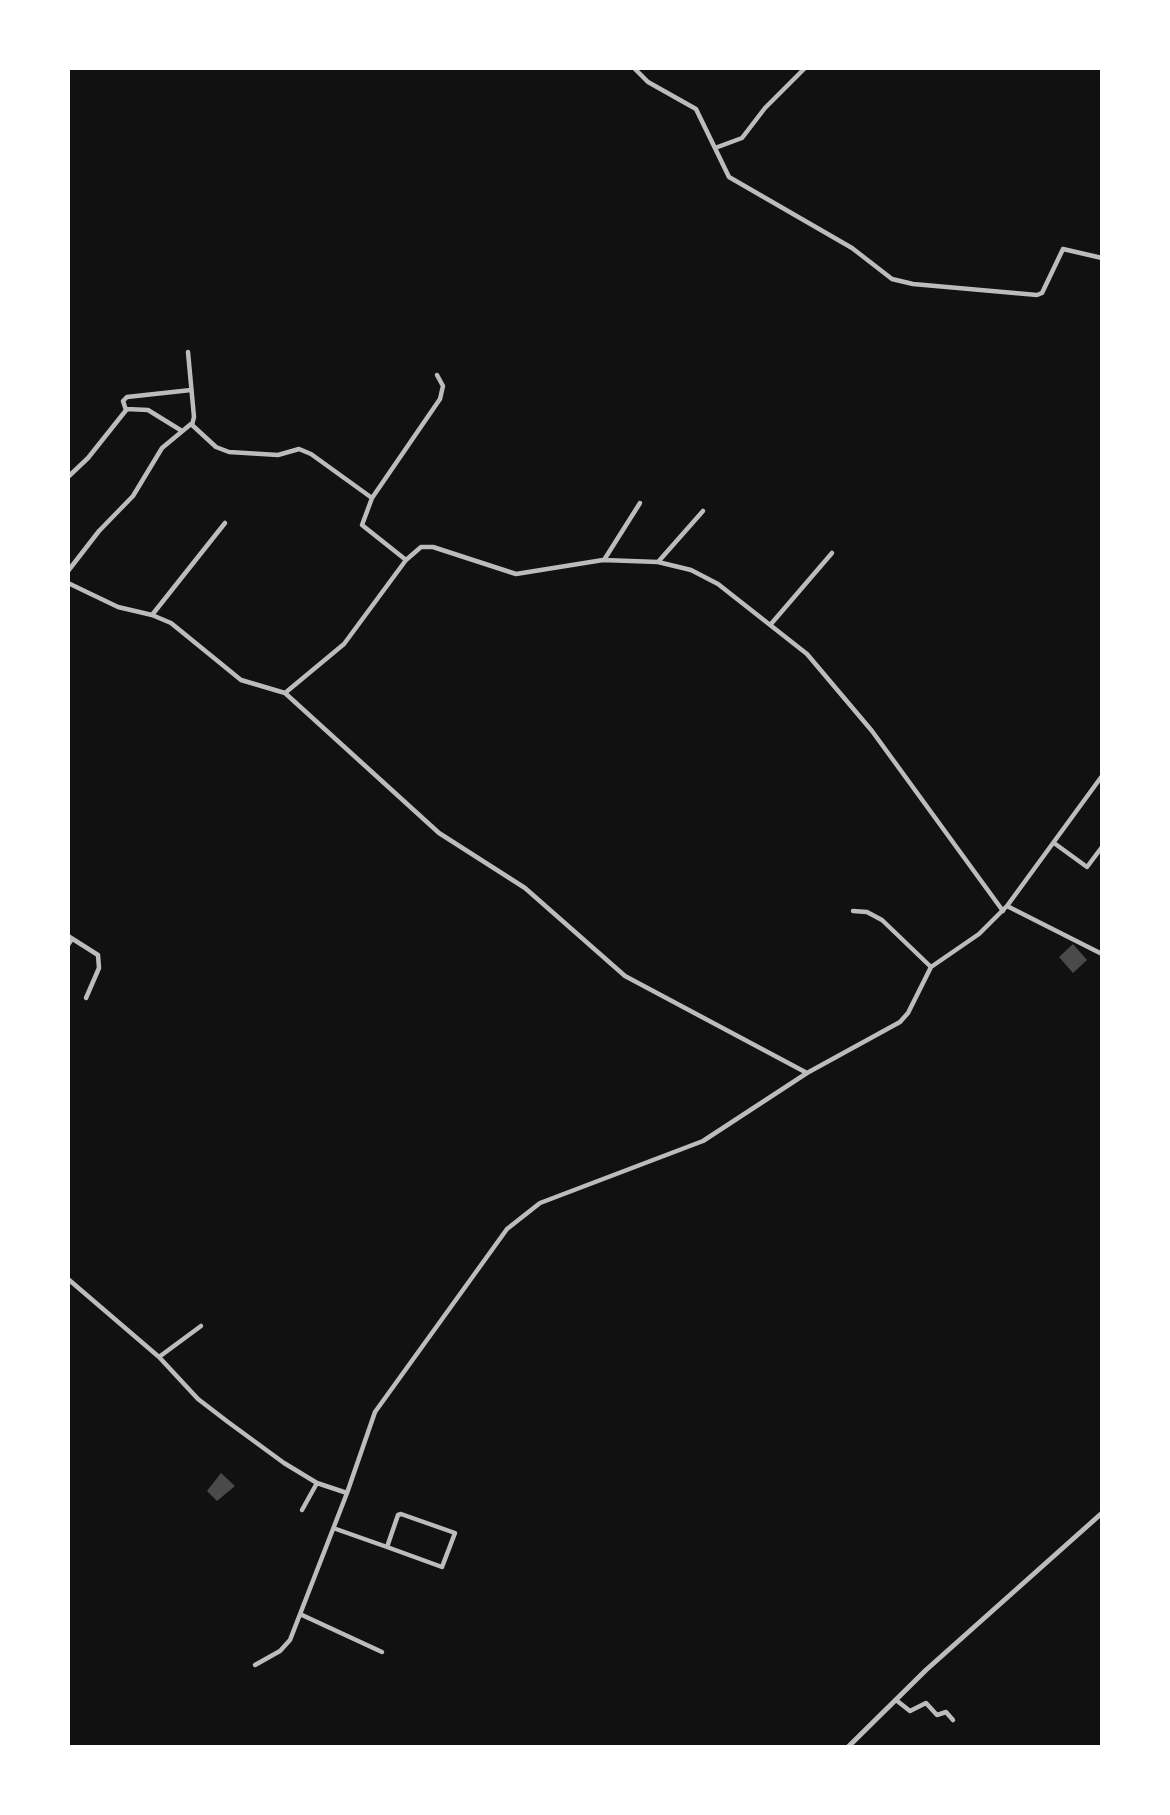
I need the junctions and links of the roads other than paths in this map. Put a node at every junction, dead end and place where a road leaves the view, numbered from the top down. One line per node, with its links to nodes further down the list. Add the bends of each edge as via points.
1 (634, 68): 3 (street, via 648,82 694,106)
2 (805, 68): 3 (street, via 742,138)
3 (715, 148): 4 (street, via 729,177 852,248 892,279 913,285 1037,295 1063,249)
4 (1102, 258)
5 (188, 352): 7 (street)
6 (437, 375): 12 (street, via 443,387 440,399)
7 (191, 390): 8 (street, via 127,397 123,401); 9 (street)
8 (126, 410): 10 (street, via 148,410); 11 (street)
9 (192, 425): 10 (street); 12 (street, via 216,447 229,452 278,455 294,449 305,451)
10 (182, 431): 20 (street, via 162,448 133,496)
11 (68, 477)
12 (372, 498): 17 (street, via 362,525)
13 (640, 503): 18 (street)
14 (703, 511): 19 (street)
15 (225, 523): 22 (street)
16 (832, 553): 23 (street)
17 (406, 560): 18 (street, via 421,547 433,547 519,574); 24 (street, via 344,644)
18 (603, 560): 19 (street)
19 (658, 562): 23 (street, via 705,576)
20 (68, 571)
21 (68, 583): 22 (street, via 118,607)
22 (152, 615): 24 (street, via 181,629 245,683)
23 (771, 624): 30 (street, via 807,654 856,711)
24 (285, 693): 36 (street, via 439,833 525,888 625,976)
25 (1102, 776): 26 (street)
26 (1054, 843): 27 (street, via 1087,867); 28 (street)
27 (1102, 847)
28 (1007, 906): 30 (street); 33 (street)
29 (853, 911): 34 (street, via 882,920)
30 (1003, 911): 34 (street)
31 (70, 938): 32 (street); 35 (street, via 98,955)
32 (68, 945)
33 (1102, 954)
34 (931, 967): 36 (street, via 904,1019)
35 (86, 998)
36 (807, 1073): 41 (street, via 703,1141 540,1203 517,1219 461,1288 375,1412)
37 (68, 1279): 39 (street)
38 (201, 1326): 39 (street)
39 (159, 1357): 40 (street, via 198,1399 270,1454)
40 (317, 1482): 41 (street); 42 (street)
41 (348, 1493): 44 (street)
42 (302, 1510)
43 (1102, 1513): 49 (street)
44 (336, 1528): 45 (street); 46 (street)
45 (387, 1547): 45 (street, via 401,1514 455,1533 442,1567)
46 (302, 1615): 47 (street); 48 (street, via 285,1647)
47 (382, 1652)
48 (255, 1665)
49 (897, 1700): 50 (street, via 910,1711 926,1703); 51 (street)
50 (953, 1720)
51 (848, 1747)

